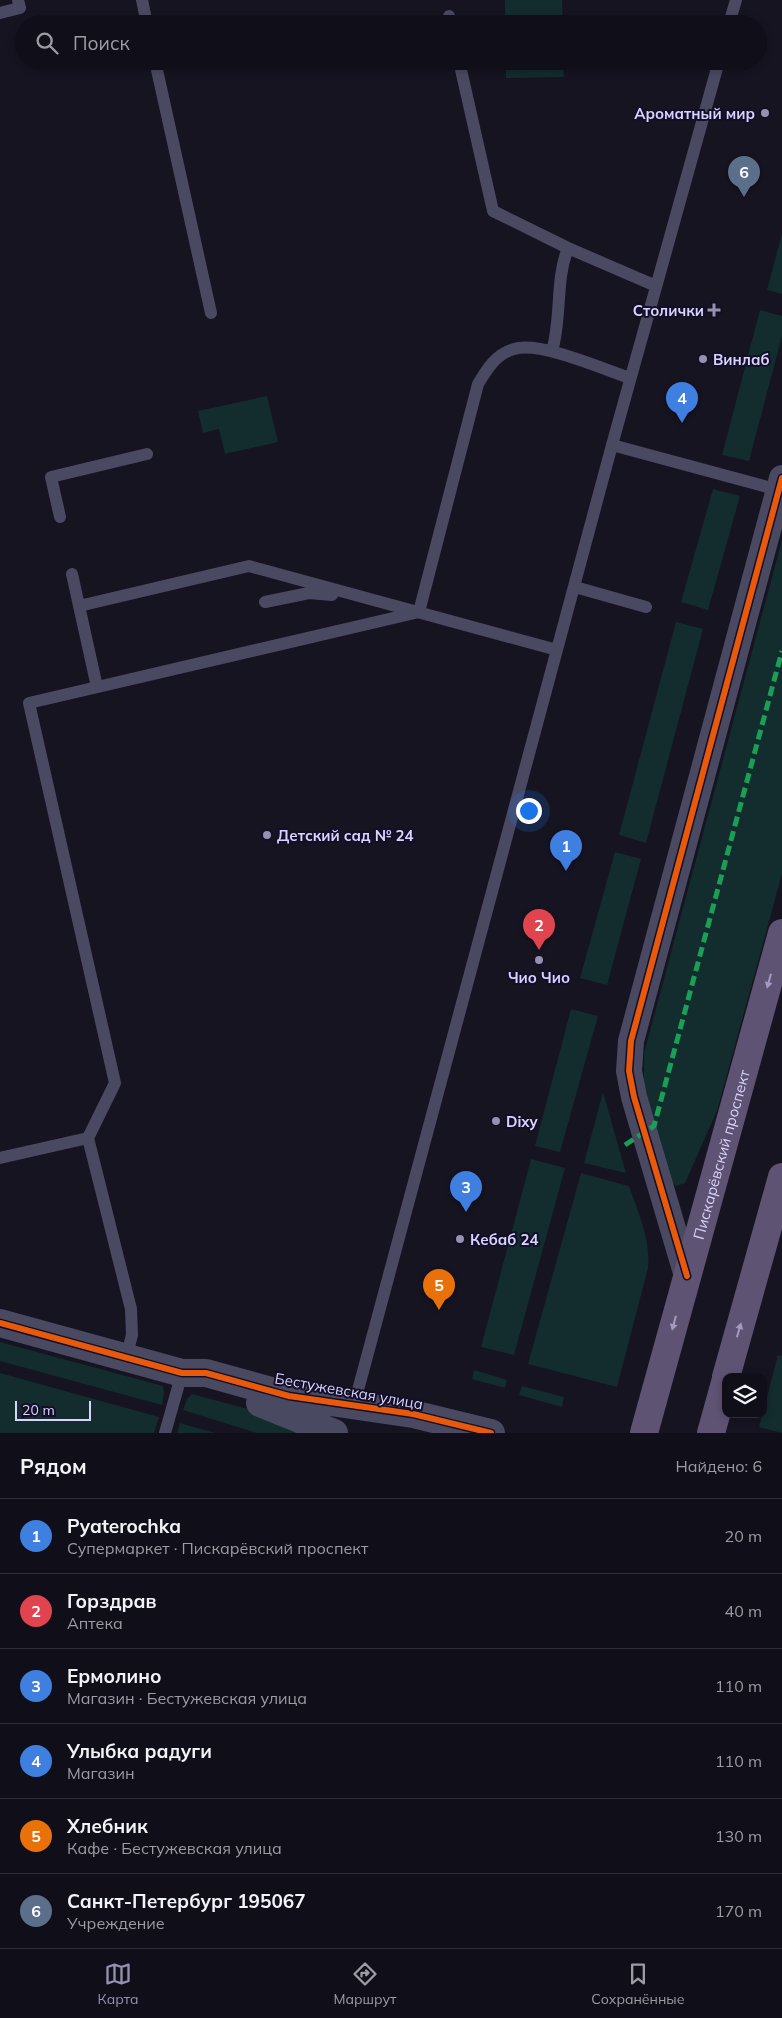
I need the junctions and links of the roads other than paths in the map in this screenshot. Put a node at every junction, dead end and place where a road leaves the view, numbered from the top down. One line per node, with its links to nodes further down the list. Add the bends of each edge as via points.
1 (18, 0): 4 (lane, via 20,8)
2 (142, 0): 5 (lane)
3 (736, 0): 6 (lane)
4 (0, 13)
5 (145, 15)
6 (732, 15)
7 (157, 70): 12 (lane)
8 (461, 70): 10 (lane, via 493,211)
9 (716, 70): 11 (lane)
10 (568, 248): 11 (lane); 13 (lane, via 562,263 556,339)
11 (656, 286): 14 (lane)
12 (211, 314)
13 (552, 351): 14 (lane); 25 (lane, via 514,348 487,368 478,384)
14 (630, 378): 15 (lane)
15 (612, 445): 17 (lane); 20 (lane)
16 (147, 454): 18 (lane, via 51,477)
17 (780, 484): 32 (street, via 630,1041 629,1071 634,1098)
18 (60, 517)
19 (72, 574): 23 (lane)
20 (575, 587): 24 (lane); 26 (lane)
21 (359, 596): 22 (lane, via 309,593); 23 (lane, via 249,566); 25 (lane)
22 (265, 602)
23 (79, 606): 27 (lane)
24 (646, 607)
25 (419, 612): 26 (lane); 27 (lane)
26 (557, 650): 38 (lane)
27 (98, 687): 29 (lane, via 29,702 115,1083)
28 (782, 934): 32 (main road, Пискарёвский проспект, one-way to 32)
29 (88, 1138): 30 (lane); 34 (lane, via 131,1308 132,1335)
30 (0, 1158)
31 (782, 1177): 36 (main road, one-way to 31)
32 (687, 1276): 42 (main road, Пискарёвский проспект, one-way to 42)
33 (0, 1324): 34 (street, Бестужевская улица)
34 (126, 1358): 35 (street, Бестужевская улица)
35 (182, 1373): 38 (street, Бестужевская улица, via 206,1373 289,1396); 39 (lane); 40 (street, Бестужевская улица, via 202,1386 264,1404)
36 (727, 1373)
37 (722, 1393): 43 (main road)
38 (354, 1406): 41 (street, Бестужевская улица, via 413,1414)
39 (165, 1433)
40 (334, 1433)
41 (491, 1433)
42 (644, 1433)
43 (711, 1433)

